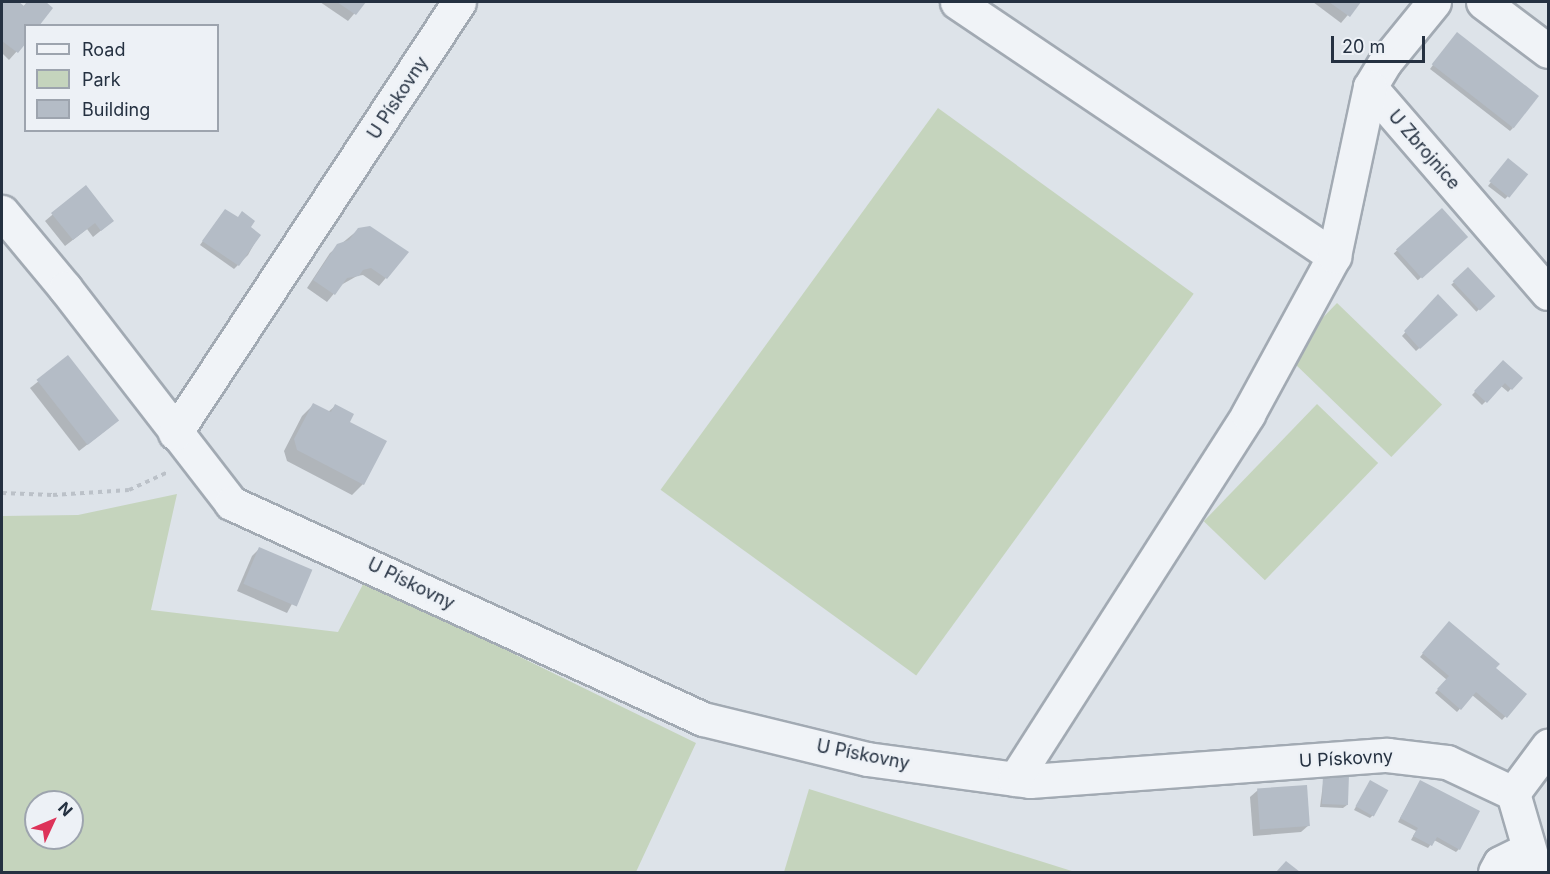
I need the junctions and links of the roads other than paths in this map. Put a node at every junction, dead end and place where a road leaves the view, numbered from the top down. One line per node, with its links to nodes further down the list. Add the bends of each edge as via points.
1 (459, 2): 10 (street, U Pískovny)
2 (957, 2): 8 (street)
3 (1434, 2): 6 (street, via 1385,62)
4 (1484, 2): 5 (street)
5 (1548, 51)
6 (1370, 87): 8 (street); 9 (street, U Zbrojnice)
7 (2, 212): 10 (street, U Pískovny)
8 (1334, 256): 12 (street, via 1248,414)
9 (1548, 293)
10 (184, 445): 12 (street, U Pískovny, via 231,503 703,719 867,759)
11 (1548, 746): 13 (street)
12 (1015, 779): 13 (street, U Pískovny, via 1387,755 1448,762)
13 (1513, 793): 14 (street)
14 (1532, 861): 15 (street, via 1500,863)
15 (1495, 873)

